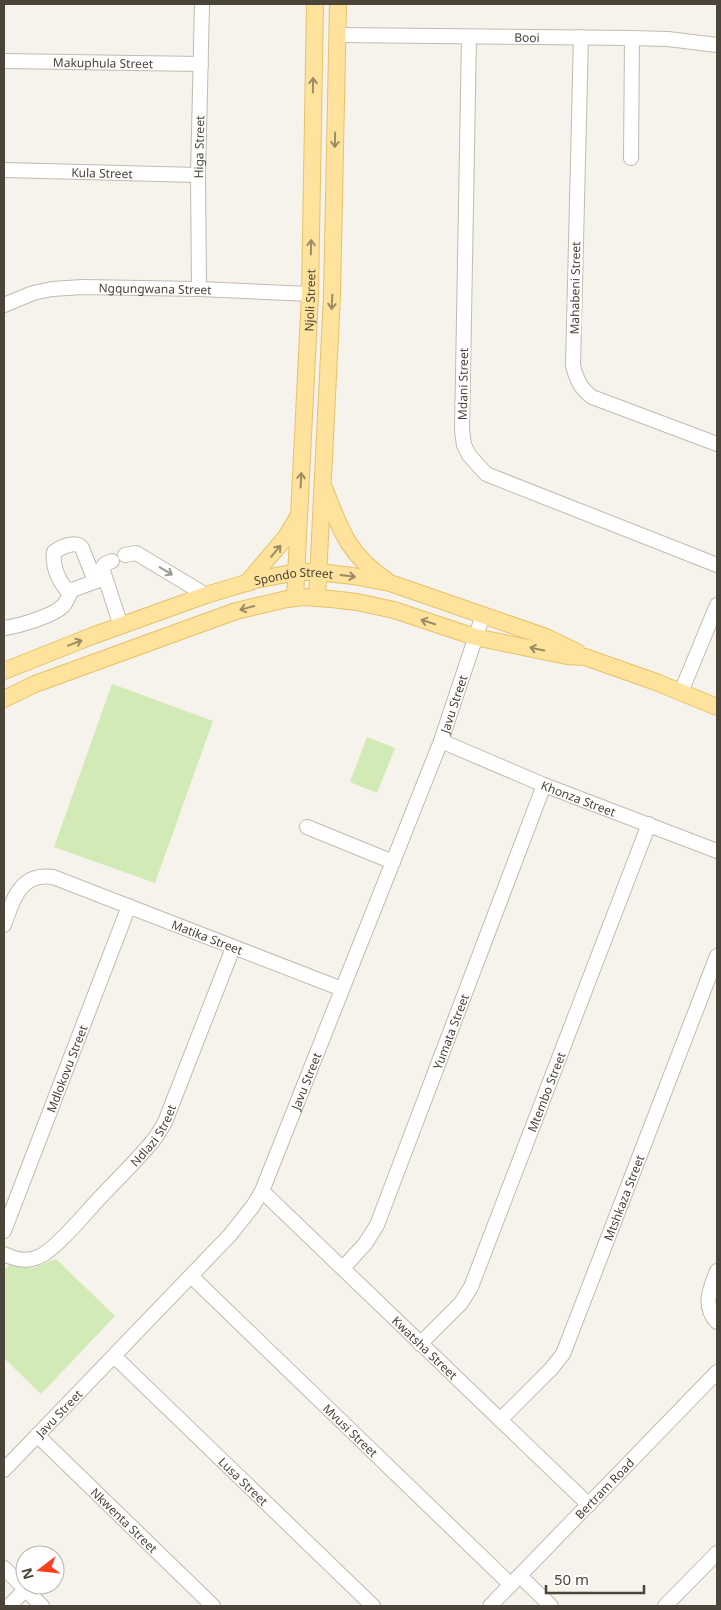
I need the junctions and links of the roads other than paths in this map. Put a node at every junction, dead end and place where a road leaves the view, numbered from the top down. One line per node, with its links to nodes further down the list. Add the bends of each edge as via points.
1 (202, 4): 10 (street, Higa Street)
2 (315, 4): 15 (main road, Njoli Street, one-way to 2)
3 (338, 4): 4 (main road, Njoli Street)
4 (337, 35): 5 (street, Booi); 18 (main road, Njoli Street, one-way to 18, via 332,295)
5 (469, 37): 6 (street, Booi); 22 (street, Mdani Street, via 464,445 486,474)
6 (581, 38): 7 (street, Booi); 17 (street, Mahabeni Street, via 573,366 578,382 582,390 592,397)
7 (632, 38): 8 (street, Booi); 11 (street)
8 (717, 45)
9 (4, 61): 10 (street, Makuphula Street)
10 (200, 64): 13 (street, Higa Street)
11 (631, 158)
12 (4, 170): 13 (street, Kula Street)
13 (198, 175): 14 (street, Higa Street)
14 (199, 290): 15 (street, Ngqungwana Street); 16 (street, Ngqungwana Street, via 52,289)
15 (310, 294): 19 (main road, Njoli Street, one-way to 15)
16 (4, 305)
17 (717, 444)
18 (323, 484): 24 (main road, Njoli Street); 27 (main road, via 351,548 369,568)
19 (299, 515): 23 (main road, Njoli Street); 26 (main road, one-way to 19, via 286,537)
20 (125, 555): 29 (street, one-way to 29, via 136,553)
21 (112, 561): 25 (street, via 103,566)
22 (717, 565)
23 (296, 572): 24 (main road, Spondo Street); 26 (main road, Spondo Street); 30 (main road, Njoli Street)
24 (318, 572): 27 (main road, Spondo Street, one-way to 27); 31 (main road, Njoli Street)
25 (100, 580): 28 (street); 28 (street, via 79,544 58,549 52,560 56,572 62,585); 34 (street)
26 (247, 583): 29 (main road, Spondo Street)
27 (390, 583): 33 (main road, Spondo Street)
28 (72, 590): 35 (street, via 64,605 57,609 33,622)
29 (206, 595): 34 (main road, Spondo Street)
30 (295, 598): 31 (main road, Spondo Street); 40 (main road, Spondo Street, one-way to 40, via 236,611 36,684)
31 (317, 598): 36 (main road, Spondo Street, one-way to 31, via 394,610)
32 (717, 605): 39 (street)
33 (483, 615): 36 (street, Javu Street); 37 (main road, Spondo Street, via 546,637)
34 (121, 626): 38 (main road, Spondo Street, one-way to 34)
35 (4, 628)
36 (475, 637): 37 (main road, Spondo Street, one-way to 36); 42 (street, Javu Street)
37 (585, 657): 39 (main road, Spondo Street)
38 (4, 671)
39 (681, 692): 41 (main road, Spondo Street)
40 (4, 699)
41 (717, 707)
42 (441, 741): 43 (street, Khonza Street); 47 (street, Javu Street)
43 (544, 785): 44 (street, Khonza Street); 56 (street, Yumata Street, via 377,1225)
44 (649, 824): 46 (street, Khonza Street); 60 (street, Mtembo Street, via 471,1287 461,1303)
45 (307, 827): 47 (street)
46 (717, 851)
47 (393, 862): 52 (street, Javu Street)
48 (129, 906): 49 (street, Matika Street, via 73,884 40,876 29,880 16,894); 50 (street, Matika Street); 54 (street, Mdlokovu Street)
49 (4, 924)
50 (233, 948): 52 (street, Matika Street); 55 (street, Ndlazi Street, via 165,1122 156,1137 47,1251 28,1259)
51 (717, 956): 63 (street, Mtshkaza Street, via 563,1354)
52 (342, 989): 53 (street, Javu Street)
53 (262, 1191): 56 (street, Kwatsha Street); 58 (street, Javu Street, via 230,1236)
54 (4, 1231)
55 (4, 1254)
56 (343, 1268): 60 (street, Kwatsha Street)
57 (717, 1271): 59 (street, via 708,1301)
58 (191, 1276): 61 (street, Javu Street); 70 (street, Mvusi Street)
59 (717, 1322)
60 (420, 1344): 63 (street, Kwatsha Street)
61 (114, 1356): 64 (street, Javu Street); 76 (street, Lusa Street)
62 (717, 1372): 66 (street, Bertram Road)
63 (500, 1420): 66 (street, Kwatsha Street)
64 (38, 1435): 65 (street, Javu Street); 75 (street, Nkwenta Street)
65 (4, 1470)
66 (588, 1505): 70 (street, Bertram Road)
67 (717, 1553): 79 (street)
68 (4, 1568): 69 (street)
69 (15, 1580)
70 (516, 1580): 77 (street, Bertram Road); 78 (street, Mvusi Street)
71 (20, 1595): 73 (street)
72 (30, 1595): 74 (street)
73 (9, 1606)
74 (42, 1606)
75 (213, 1606)
76 (372, 1606)
77 (490, 1606)
78 (551, 1606)
79 (665, 1606)

